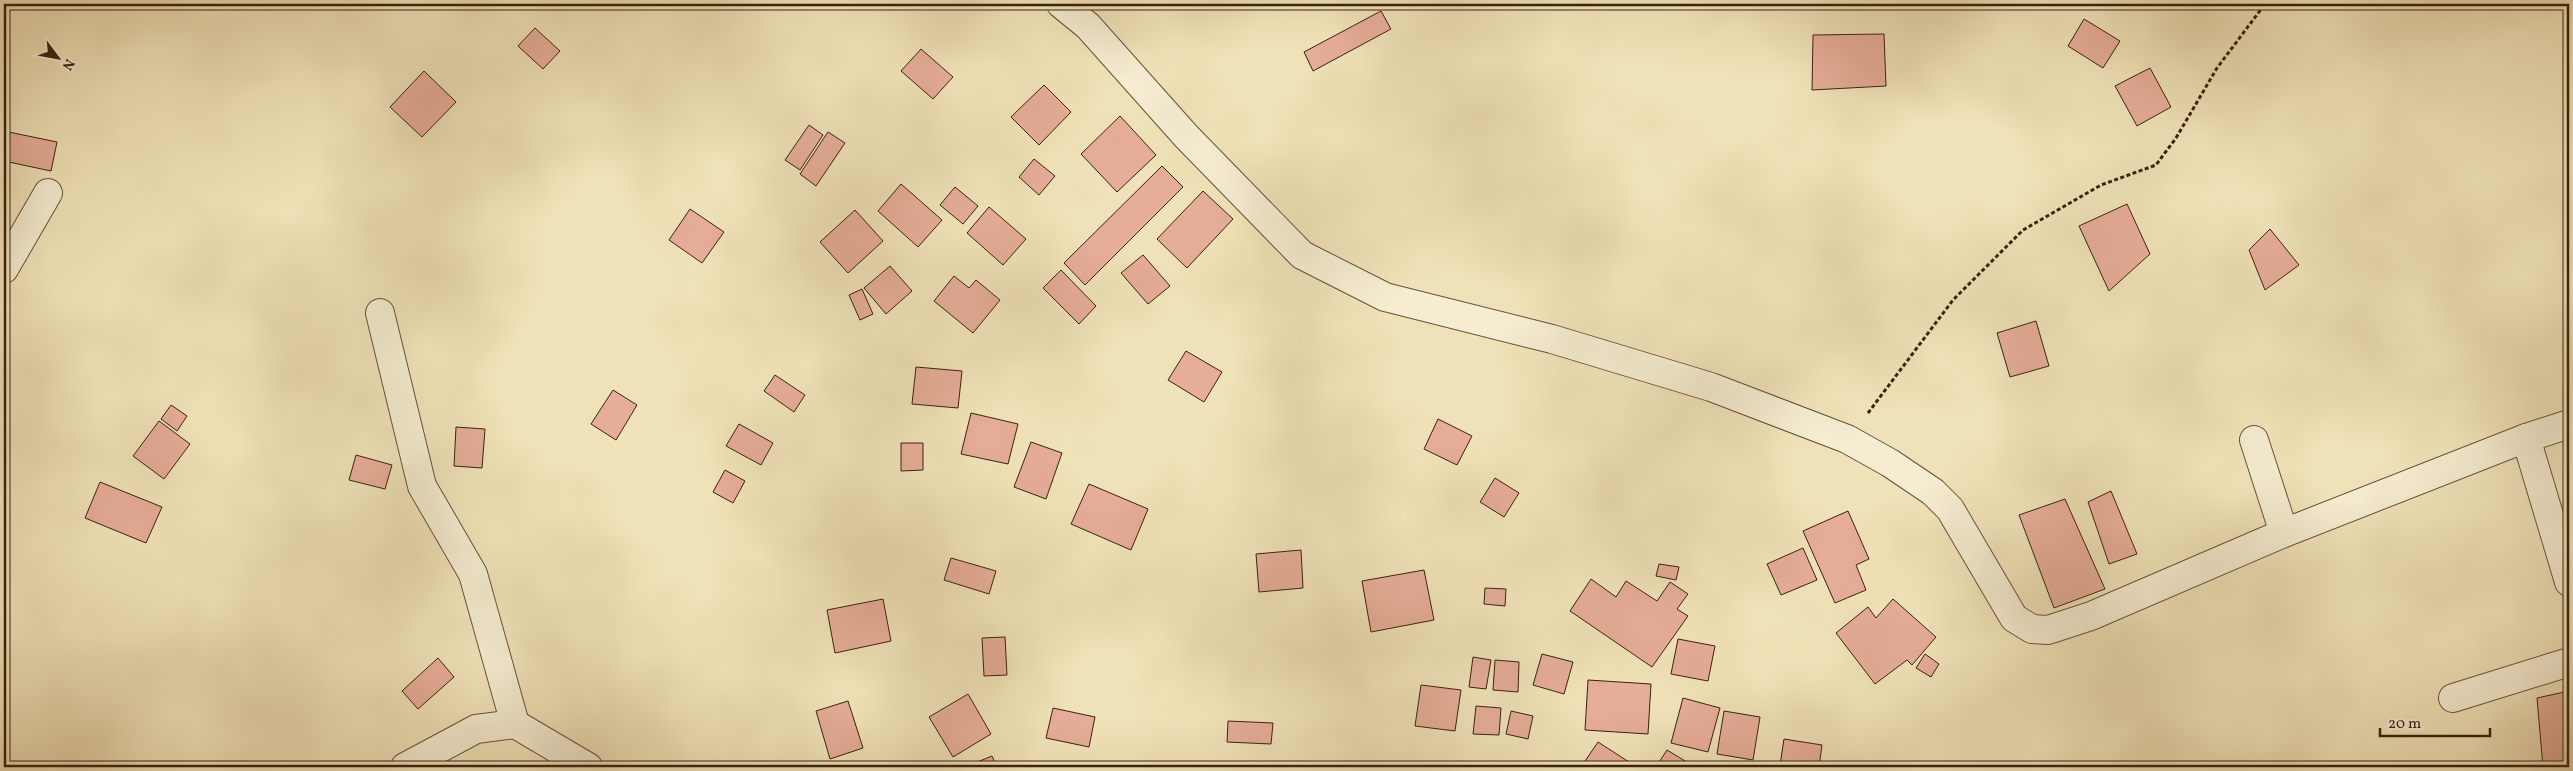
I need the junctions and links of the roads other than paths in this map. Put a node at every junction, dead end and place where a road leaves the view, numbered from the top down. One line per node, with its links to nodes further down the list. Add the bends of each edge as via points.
1 (1061, 4): 8 (street, via 1088,26 1186,136 1302,255 1385,297 1552,339 1702,384 1847,439 1890,463 1939,498 1950,510 2014,618 2032,629 2048,630 2091,616)
2 (48, 193): 3 (street)
3 (4, 269)
4 (380, 312): 12 (street, via 422,486 473,574)
5 (2569, 424): 6 (street)
6 (2526, 438): 8 (street); 9 (street)
7 (2254, 440): 8 (street)
8 (2284, 533)
9 (2569, 582)
10 (2569, 662): 11 (street)
11 (2453, 698)
12 (515, 724): 13 (street, via 476,729); 14 (street)
13 (405, 767)
14 (588, 767)

